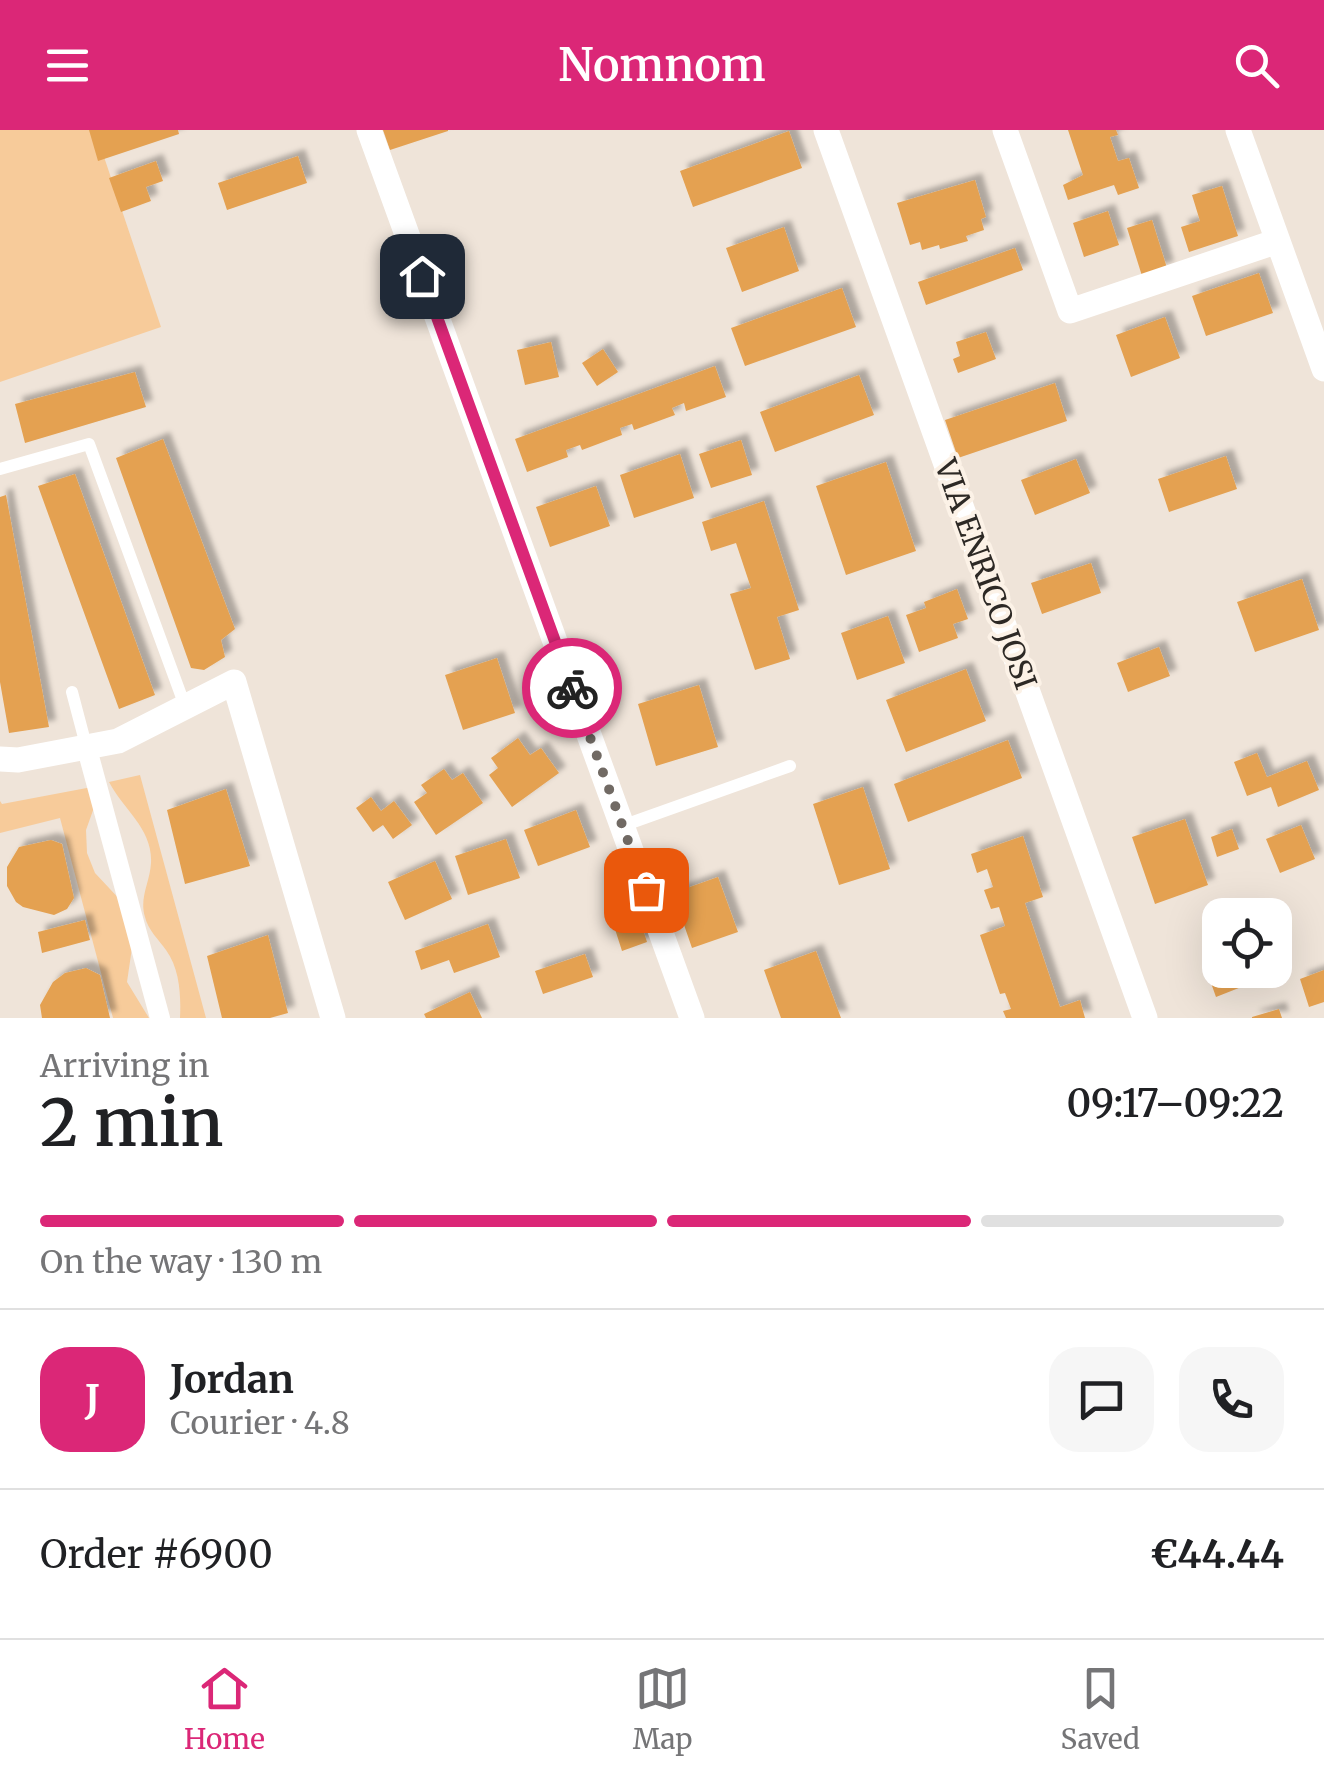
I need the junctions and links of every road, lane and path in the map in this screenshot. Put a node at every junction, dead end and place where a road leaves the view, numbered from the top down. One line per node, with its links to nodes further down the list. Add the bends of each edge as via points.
1 (369, 130): 13 (street)
2 (826, 130): 17 (street, VIA ENRICO JOSI)
3 (1005, 130): 5 (street, via 1070,311)
4 (1238, 130): 5 (street)
5 (1278, 241): 6 (street)
6 (1324, 369)
7 (0, 469): 9 (lane, via 89,444)
8 (72, 692): 10 (lane)
9 (185, 706): 10 (street, via 118,741); 15 (street, via 234,682)
10 (87, 749): 11 (street); 14 (street)
11 (0, 759)
12 (790, 766): 13 (lane)
13 (622, 826): 16 (street)
14 (160, 1018)
15 (333, 1018)
16 (692, 1018)
17 (1145, 1018)

